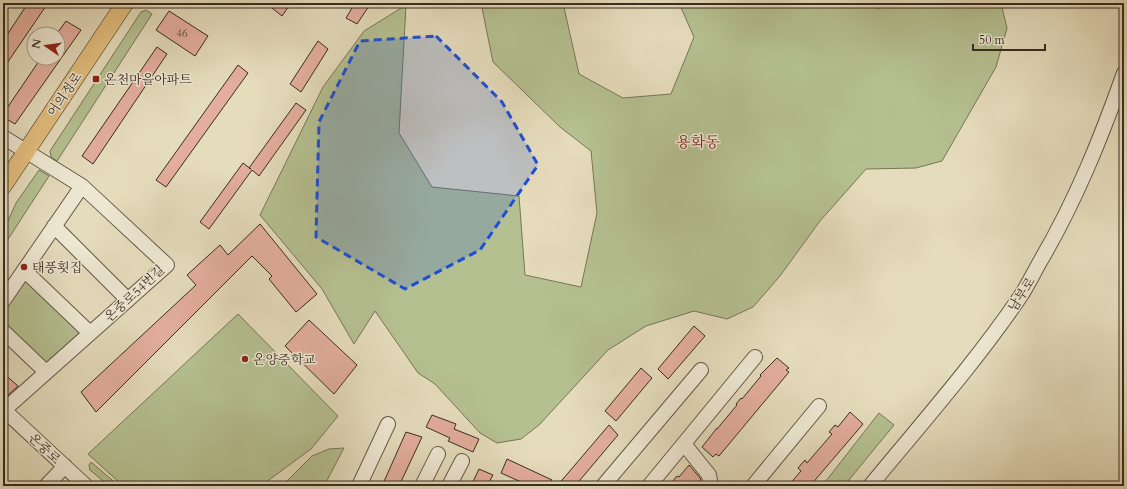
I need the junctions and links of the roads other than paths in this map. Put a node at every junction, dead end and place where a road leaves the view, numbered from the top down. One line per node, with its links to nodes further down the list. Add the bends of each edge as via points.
1 (125, 3): 4 (main road, 어의정로)
2 (1124, 73): 32 (street, 남부로, via 1104,130 1080,186 1021,296 981,351)
3 (3, 137): 4 (street, 온중로54번길)
4 (26, 151): 5 (main road, 어의정로); 6 (street, 온중로54번길)
5 (3, 186)
6 (82, 186): 7 (street); 9 (street, 온중로54번길, via 167,265)
7 (54, 226): 8 (street); 9 (street)
8 (24, 270): 10 (street); 12 (street)
9 (128, 300): 12 (street, 온중로54번길)
10 (3, 301)
11 (3, 331): 15 (street)
12 (90, 333): 15 (street, 온중로54번길)
13 (756, 357): 19 (street)
14 (701, 370): 28 (street)
15 (46, 372): 17 (street, 온중로54번길)
16 (819, 406): 31 (street)
17 (4, 410): 22 (street, 온중로)
18 (388, 424): 25 (street)
19 (684, 444): 29 (street); 30 (street, via 709,475)
20 (438, 454): 26 (street)
21 (462, 461): 27 (street)
22 (65, 466): 23 (street); 24 (street, 온중로)
23 (46, 486)
24 (86, 486)
25 (359, 486)
26 (422, 486)
27 (449, 486)
28 (603, 486)
29 (649, 486)
30 (710, 486)
31 (753, 486)
32 (870, 486)

